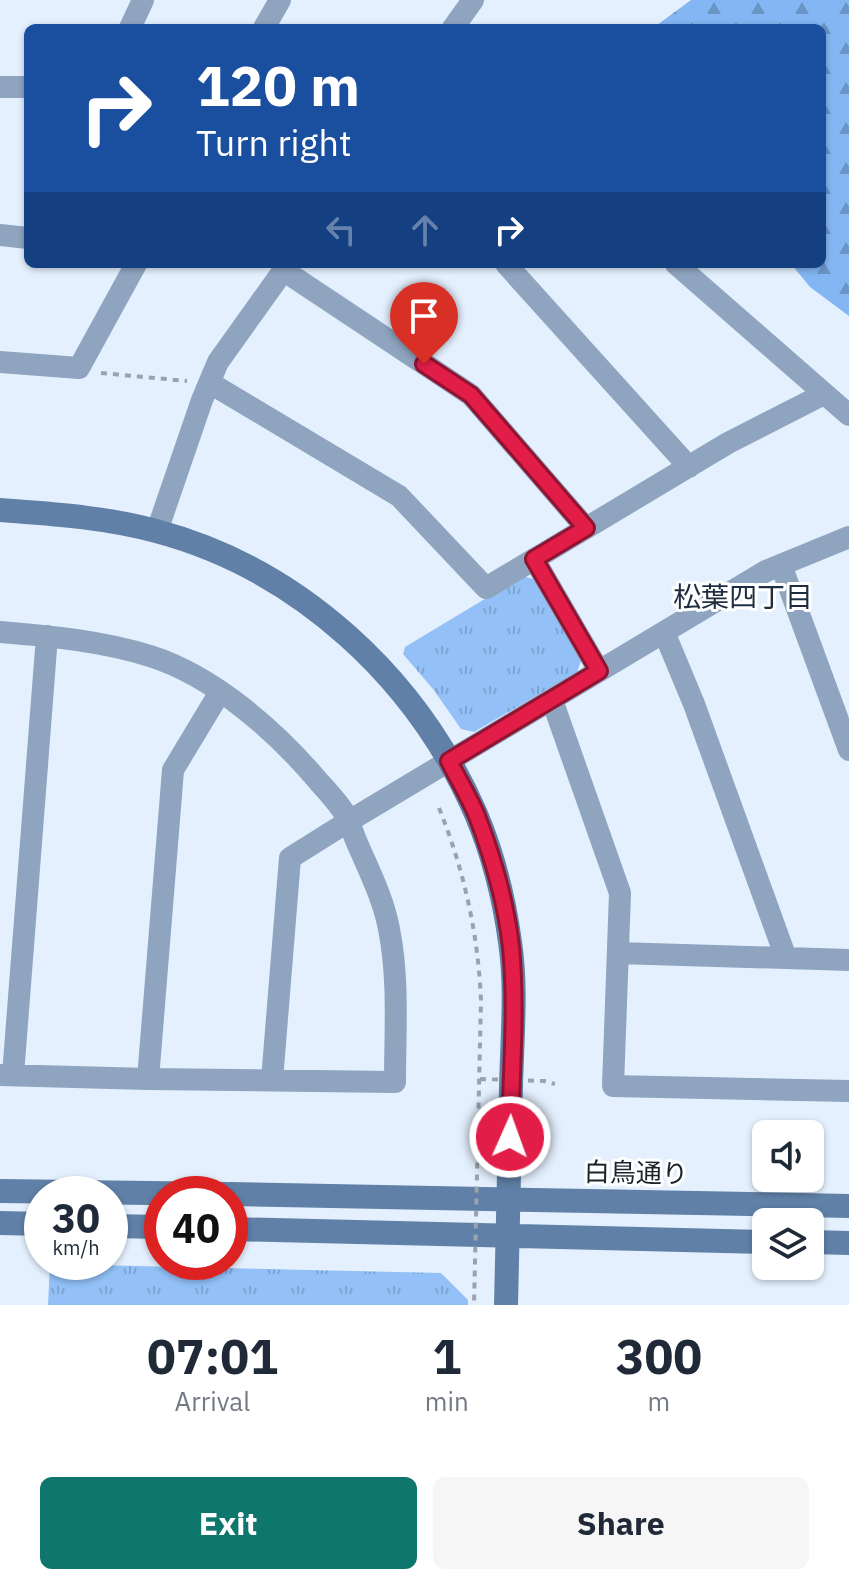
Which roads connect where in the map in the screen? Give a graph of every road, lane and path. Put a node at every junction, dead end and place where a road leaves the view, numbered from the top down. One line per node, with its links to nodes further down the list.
1 (143, 0): 4 (street)
2 (280, 0): 5 (street)
3 (473, 0): 6 (street)
4 (132, 24)
5 (266, 24)
6 (456, 24)
7 (0, 87): 8 (street)
8 (24, 87)
9 (0, 235): 10 (street)
10 (24, 238)
11 (134, 268): 17 (street)
12 (285, 268): 18 (street)
13 (287, 268): 23 (street)
14 (510, 268): 21 (street)
15 (681, 268): 19 (street)
16 (0, 362): 17 (street)
17 (79, 368): 18 (path)
18 (210, 383): 24 (street); 26 (street)
19 (824, 394): 20 (street); 21 (street)
20 (849, 415)
21 (689, 467): 23 (street)
22 (0, 510): 24 (main road)
23 (586, 528): 26 (street)
24 (157, 531): 35 (main road)
25 (849, 537): 27 (street)
26 (534, 559): 31 (street)
27 (781, 565): 29 (street); 34 (street)
28 (0, 632): 30 (street)
29 (664, 632): 31 (street); 39 (street)
30 (47, 636): 32 (street); 41 (street)
31 (599, 671): 33 (street)
32 (220, 692): 37 (street); 42 (street)
33 (552, 700): 35 (street); 38 (street)
34 (849, 750)
35 (449, 761): 37 (street); 50 (main road)
36 (439, 808): 43 (path, bridge)
37 (349, 821): 44 (street); 44 (street)
38 (618, 953): 39 (street); 46 (street)
39 (786, 958): 40 (street)
40 (849, 960)
41 (6, 1075): 42 (street)
42 (148, 1079): 44 (street)
43 (480, 1079): 45 (path, bridge); 59 (path, bridge)
44 (272, 1080)
45 (555, 1084)
46 (849, 1091)
47 (0, 1191): 48 (main road, 白鳥通り)
48 (144, 1193)
49 (248, 1194): 50 (main road, 白鳥通り)
50 (508, 1199): 51 (main road, 白鳥通り); 55 (main road)
51 (849, 1206)
52 (0, 1223): 53 (main road)
53 (24, 1224)
54 (248, 1229): 55 (main road)
55 (508, 1236): 56 (main road); 60 (main road)
56 (752, 1242)
57 (824, 1242): 58 (main road)
58 (849, 1243)
59 (474, 1305)
60 (506, 1305)

